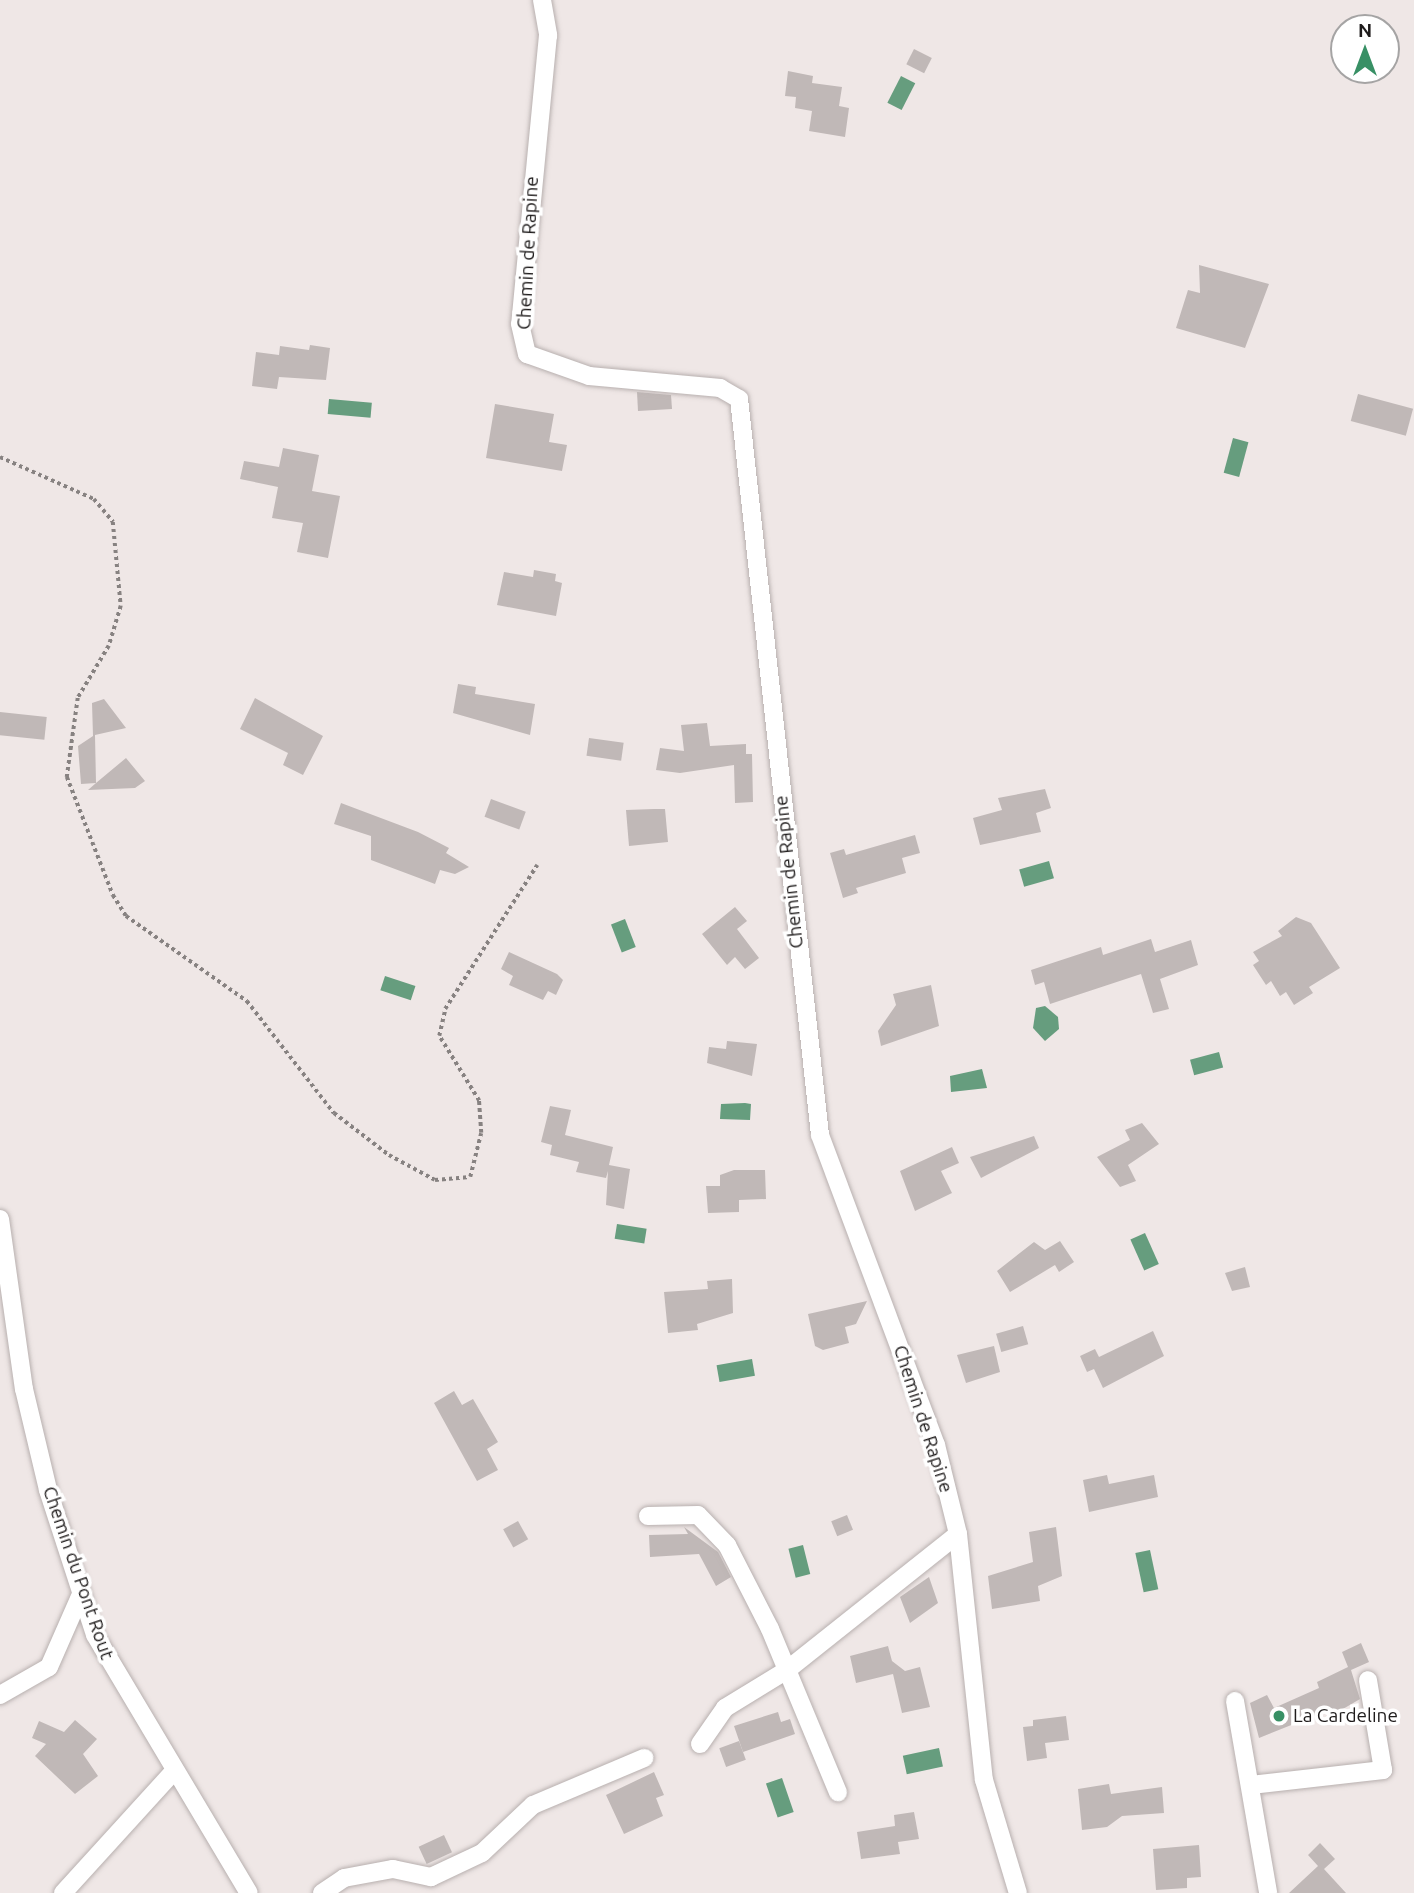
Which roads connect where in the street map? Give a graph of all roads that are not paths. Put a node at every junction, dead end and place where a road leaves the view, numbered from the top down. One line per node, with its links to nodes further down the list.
1 (542, 0): 4 (street, Chemin de Rapine)
2 (0, 1219): 5 (street, Chemin du Pont Rout)
3 (648, 1516): 6 (street)
4 (958, 1534): 6 (street); 18 (street, Chemin de Rapine)
5 (81, 1594): 8 (street); 12 (street, Chemin du Pont Rout)
6 (787, 1671): 10 (street); 14 (street)
7 (1368, 1680): 13 (street)
8 (0, 1695)
9 (1235, 1702): 13 (street)
10 (700, 1744)
11 (644, 1758): 17 (street)
12 (174, 1771): 15 (street); 16 (street, Chemin du Pont Rout)
13 (1251, 1785): 19 (street)
14 (838, 1792)
15 (63, 1893)
16 (249, 1893)
17 (321, 1893)
18 (1018, 1893)
19 (1268, 1893)

